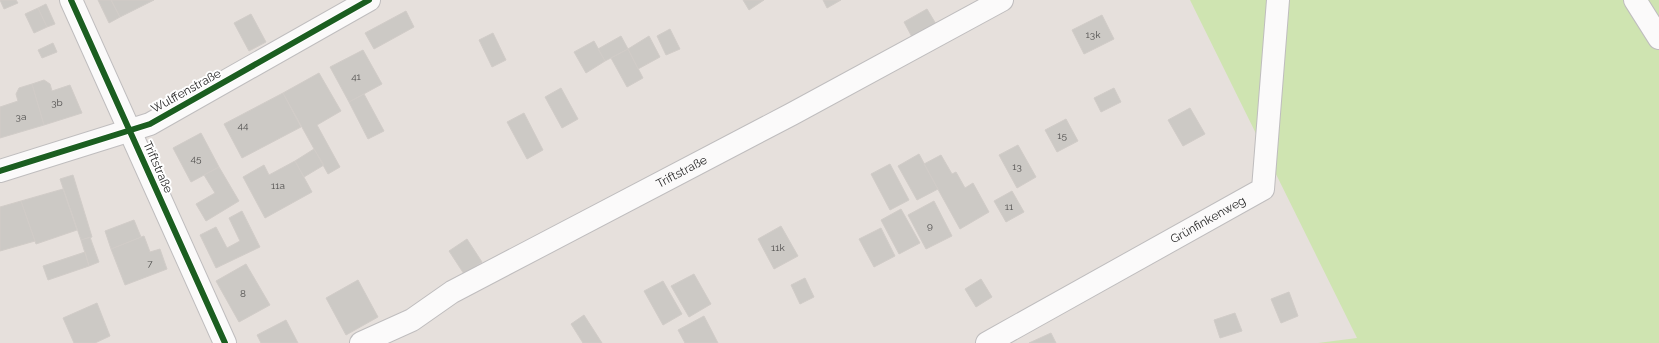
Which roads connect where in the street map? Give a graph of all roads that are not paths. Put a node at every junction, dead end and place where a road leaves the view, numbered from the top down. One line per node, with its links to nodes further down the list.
1 (71, 0): 7 (street, Triftstraße)
2 (369, 0): 7 (street, Wulffenstraße)
3 (1002, 0): 10 (street, Triftstraße)
4 (1278, 0): 11 (street, Grünfinkenweg)
5 (1635, 0): 6 (street)
6 (1659, 38)
7 (130, 131): 8 (street, Wulffenstraße); 9 (street, Triftstraße)
8 (0, 171)
9 (225, 343)
10 (361, 343)
11 (987, 343)

